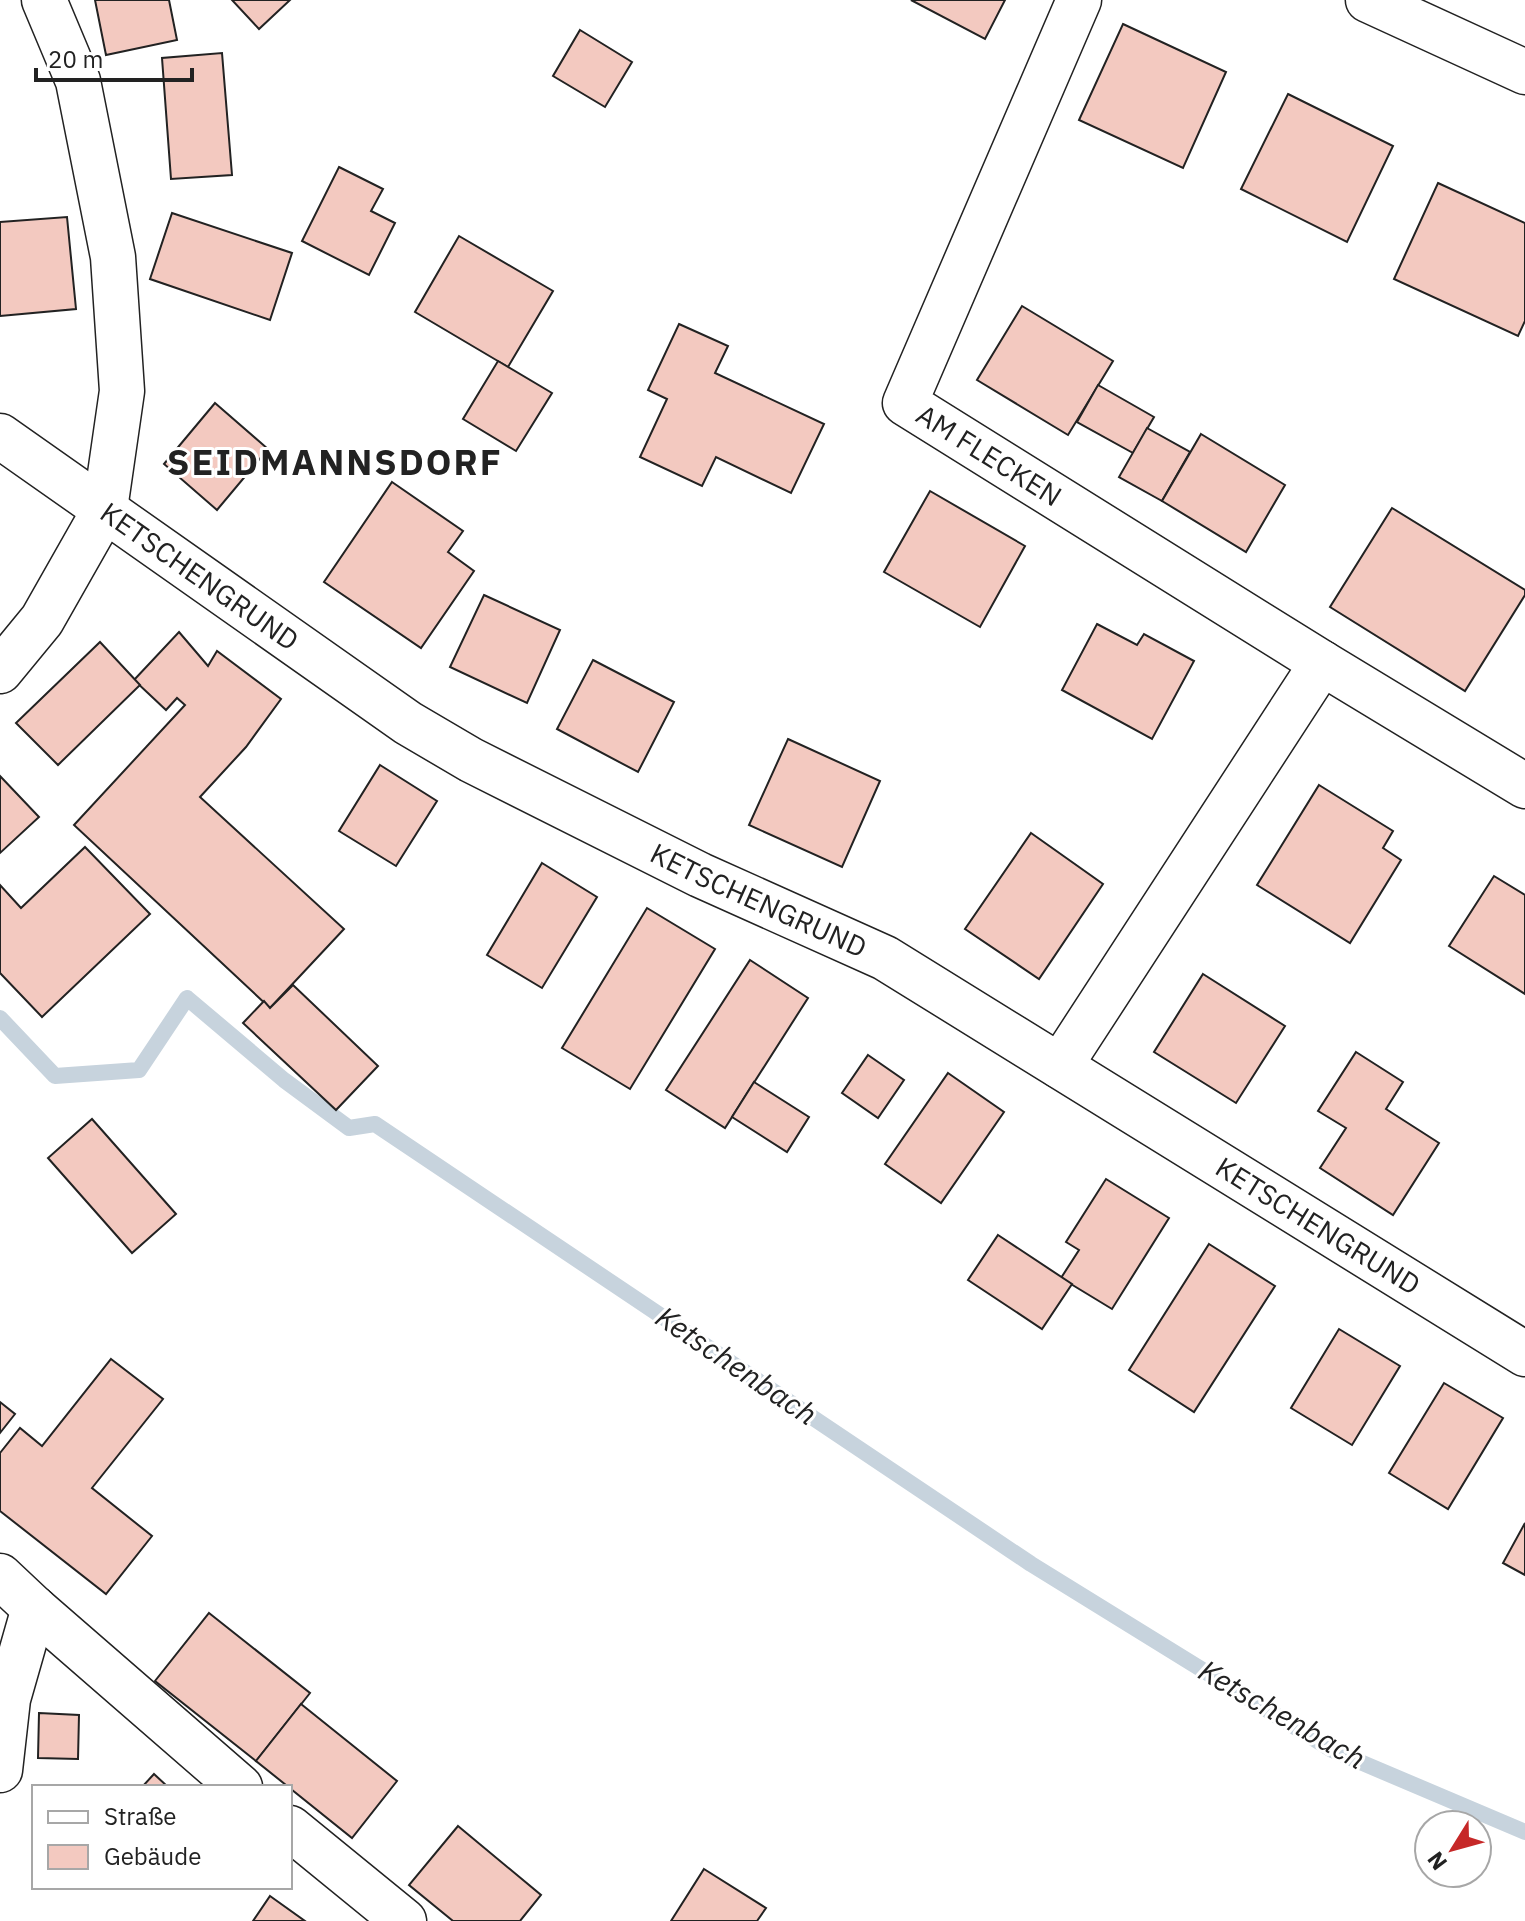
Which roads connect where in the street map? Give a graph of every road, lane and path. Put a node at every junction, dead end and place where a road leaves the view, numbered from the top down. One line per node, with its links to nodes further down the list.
1 (44, 0): 6 (street)
2 (1079, 0): 7 (street, AM FLECKEN)
3 (1368, 0): 4 (street)
4 (1525, 72)
5 (0, 436): 6 (street, KETSCHENGRUND)
6 (105, 509): 8 (street); 10 (street, KETSCHENGRUND)
7 (1322, 663): 9 (street, AM FLECKEN); 10 (street)
8 (0, 671)
9 (1525, 786)
10 (1060, 1066): 11 (street, KETSCHENGRUND)
11 (1525, 1354)
12 (0, 1576): 13 (street)
13 (34, 1608): 14 (street); 15 (street)
14 (0, 1770)
15 (238, 1785)
16 (292, 1830): 17 (street)
17 (404, 1921)

